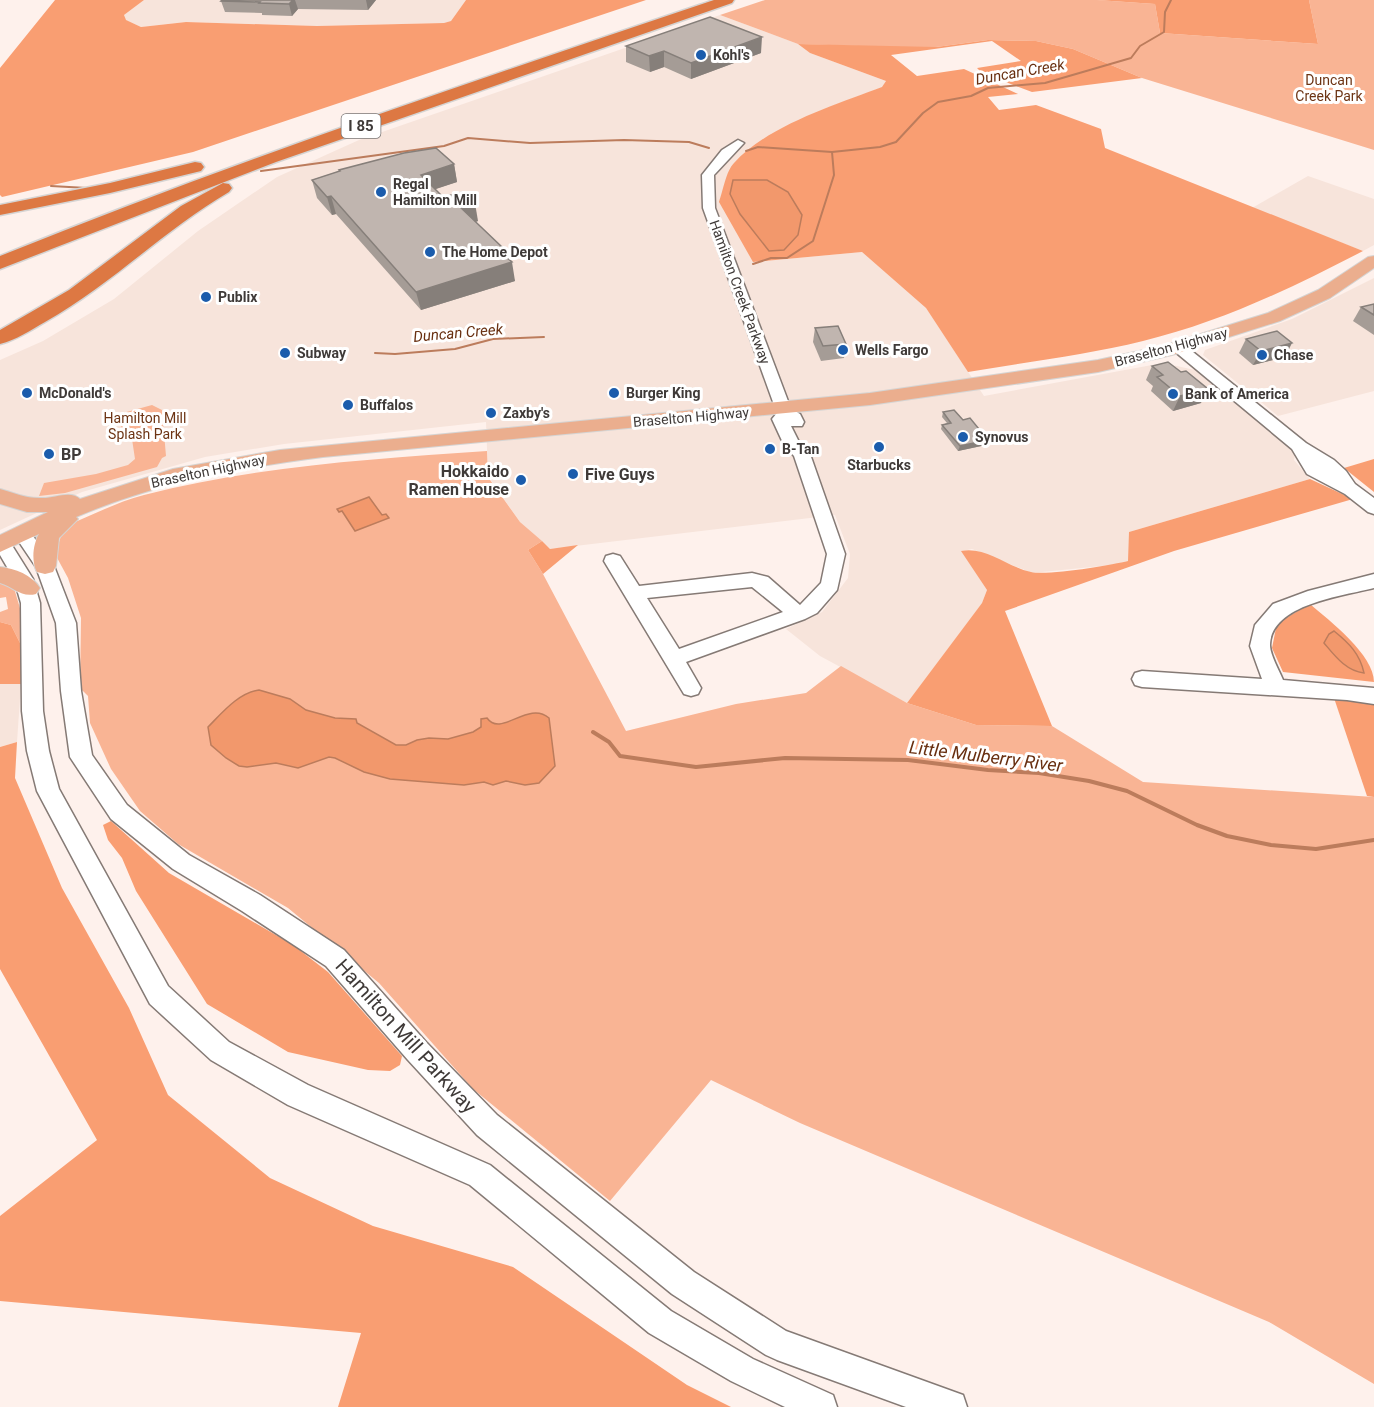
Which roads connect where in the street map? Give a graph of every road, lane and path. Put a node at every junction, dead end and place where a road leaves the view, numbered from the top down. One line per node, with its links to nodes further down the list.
1 (692, 0): 5 (highway, I 85)
2 (727, 0): 3 (highway, I 85)
3 (439, 99): 9 (highway, I 85); 10 (highway)
4 (738, 143): 12 (street, Hamilton Creek Parkway)
5 (212, 162): 6 (highway); 7 (highway, I 85)
6 (0, 210)
7 (0, 244)
8 (1374, 261): 11 (main road, Braselton Highway)
9 (0, 263)
10 (0, 338)
11 (1178, 347): 12 (main road, Braselton Highway); 17 (street)
12 (784, 411): 13 (main road, Braselton Highway); 25 (street, Hamilton Creek Parkway)
13 (153, 481): 14 (main road); 16 (main road, Braselton Highway)
14 (0, 496)
15 (0, 502): 18 (main road)
16 (91, 503): 18 (main road, Braselton Highway); 20 (main road)
17 (1374, 508)
18 (6, 540): 20 (street, Hamilton Mill Parkway); 23 (street)
19 (613, 561): 24 (street)
20 (45, 566): 32 (street, Hamilton Mill Parkway)
21 (0, 575): 23 (main road)
22 (1374, 581): 29 (street)
23 (27, 588): 31 (street)
24 (634, 593): 25 (street); 26 (street)
25 (798, 614): 26 (street, Hamilton Creek Parkway)
26 (674, 659): 28 (street)
27 (1142, 679): 29 (street)
28 (691, 688)
29 (1276, 688): 30 (street)
30 (1374, 696)
31 (821, 1407)
32 (951, 1407)

